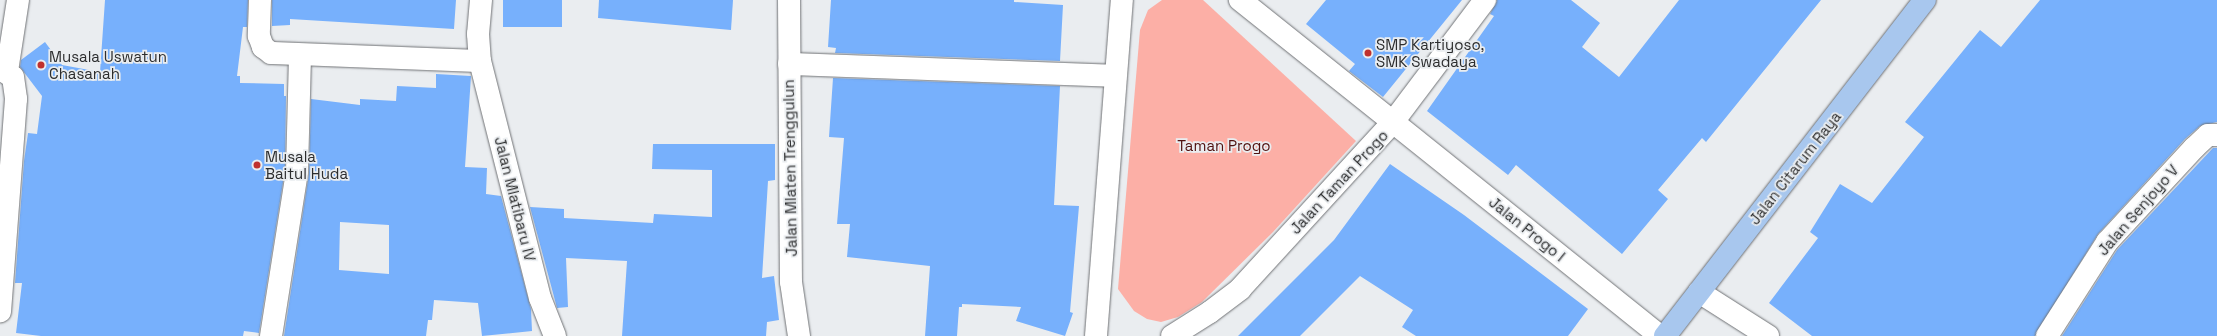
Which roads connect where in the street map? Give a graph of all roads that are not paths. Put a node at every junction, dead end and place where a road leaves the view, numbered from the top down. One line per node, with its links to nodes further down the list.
1 (18, 0): 12 (street)
2 (260, 0): 9 (street)
3 (481, 0): 10 (street, Jalan Mlatibaru IV)
4 (788, 0): 11 (street, Jalan Mlaten Trenggulun)
5 (1240, 0): 14 (street, Jalan Taman Progo)
6 (1485, 0): 14 (street)
7 (1925, 0): 16 (main road, Jalan Citarum Raya)
8 (1125, 2): 13 (street)
9 (300, 55): 10 (street); 18 (street)
10 (480, 61): 19 (street, Jalan Mlatibaru IV)
11 (789, 64): 13 (street); 20 (street, Jalan Mlaten Trenggulun)
12 (3, 70): 17 (street)
13 (1116, 76): 21 (street)
14 (1393, 122): 22 (street, Jalan Taman Progo); 23 (street, Jalan Progo I)
15 (2217, 135): 26 (street, Jalan Senjoyo V)
16 (1699, 292): 24 (main road, Jalan Citarum Raya); 25 (street)
17 (0, 311)
18 (271, 336)
19 (555, 336)
20 (799, 336)
21 (1096, 336)
22 (1172, 336)
23 (1660, 336)
24 (1665, 336)
25 (1768, 336)
26 (2047, 336)

